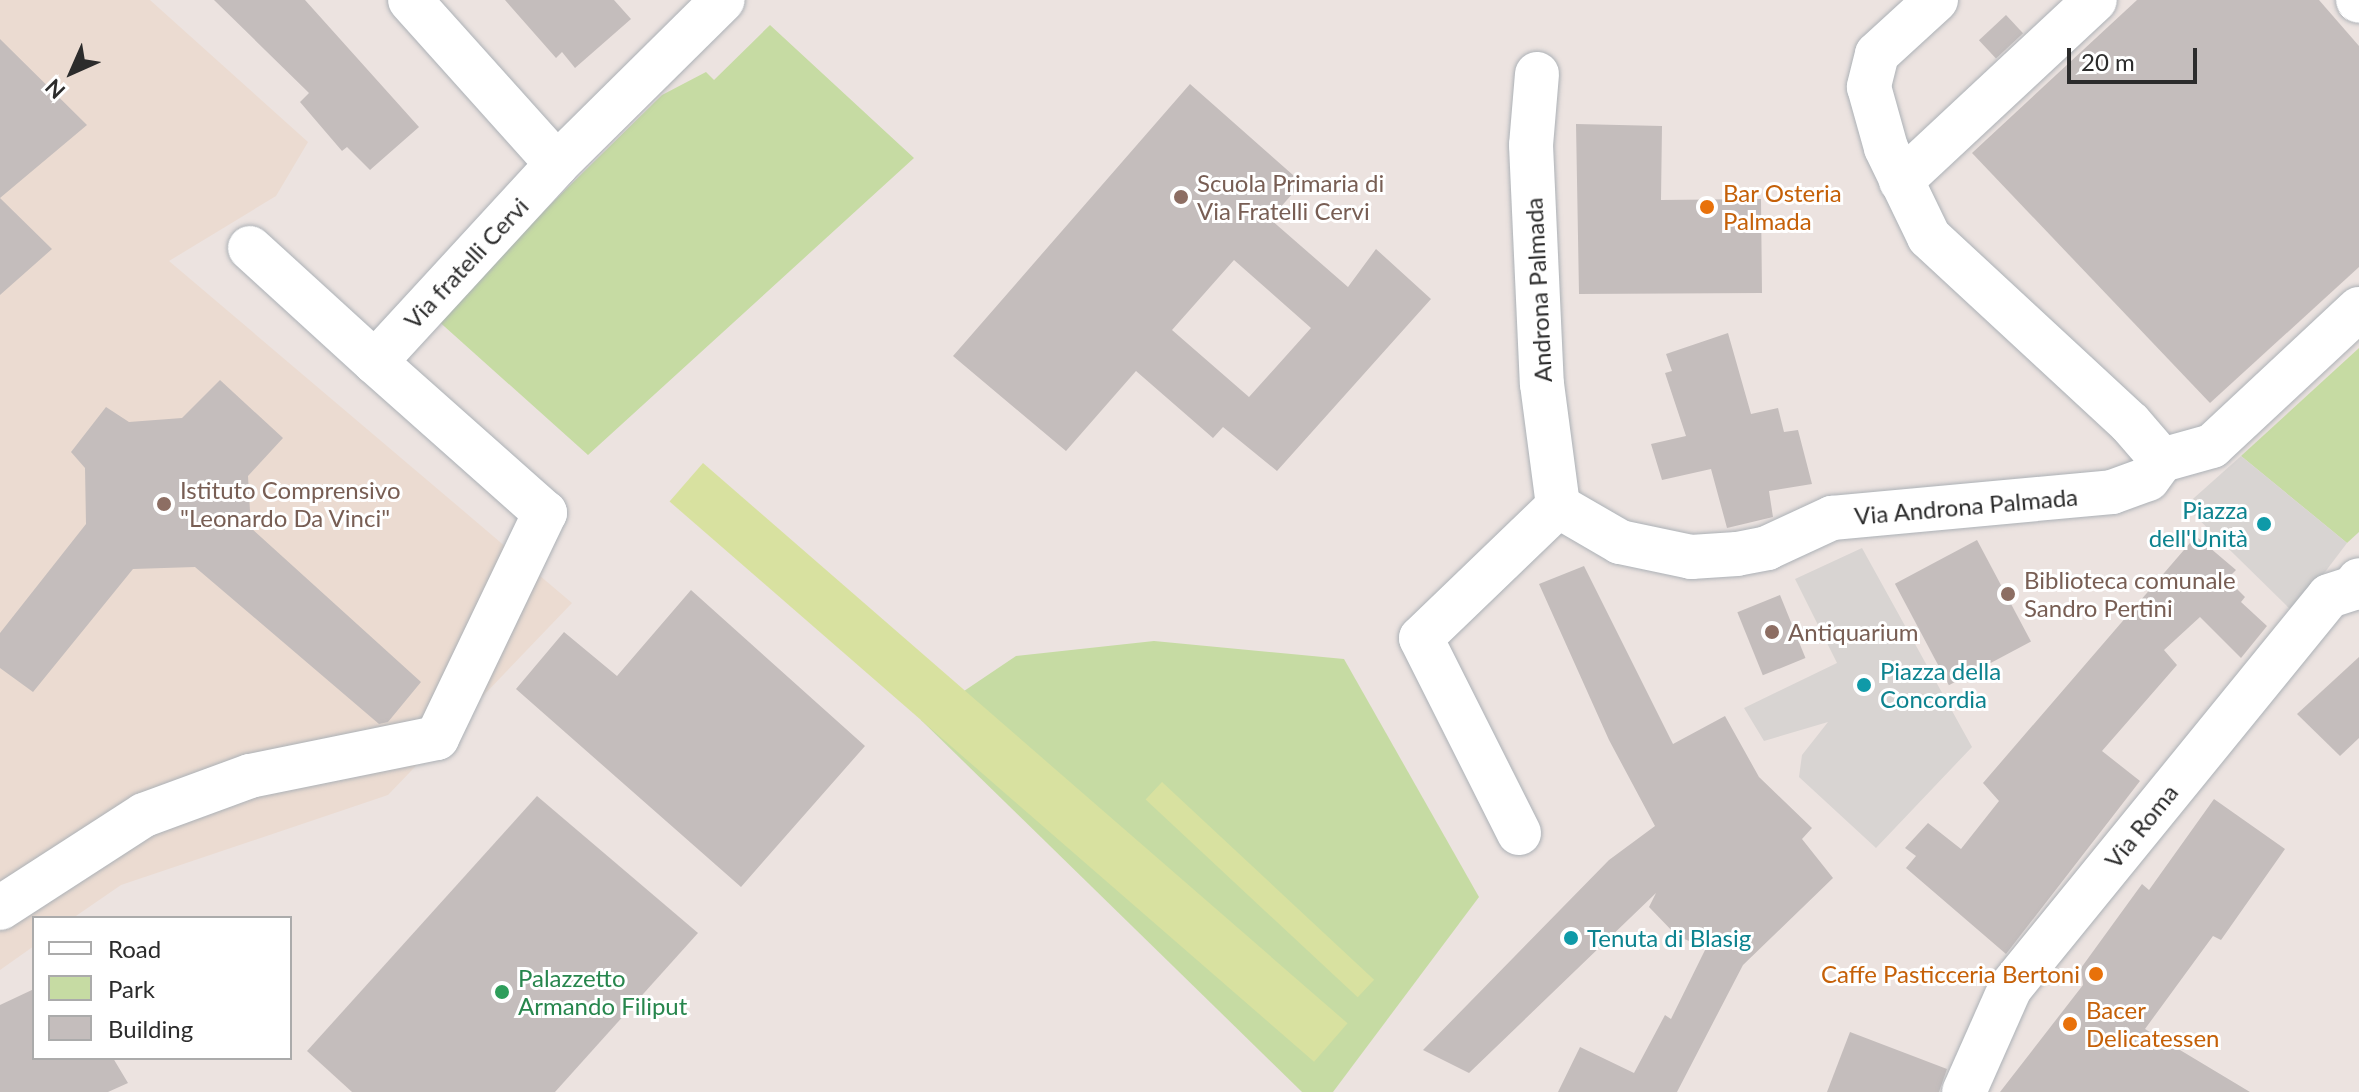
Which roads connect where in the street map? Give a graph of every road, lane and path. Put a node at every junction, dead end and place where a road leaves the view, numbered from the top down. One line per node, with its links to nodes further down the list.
1 (410, 0): 6 (street)
2 (723, 0): 6 (street, Via fratelli Cervi)
3 (1936, 0): 7 (street)
4 (2095, 0): 7 (street)
5 (1537, 74): 12 (street, Androna Palmada)
6 (557, 164): 10 (street, Via fratelli Cervi)
7 (1901, 181): 11 (street)
8 (250, 248): 10 (street)
9 (2359, 309): 11 (street)
10 (375, 362): 15 (street)
11 (2162, 460): 12 (street, Via Androna Palmada)
12 (1558, 506): 14 (street)
13 (2357, 590): 16 (street, Via Roma)
14 (1519, 833)
15 (0, 908)
16 (1964, 1092)

